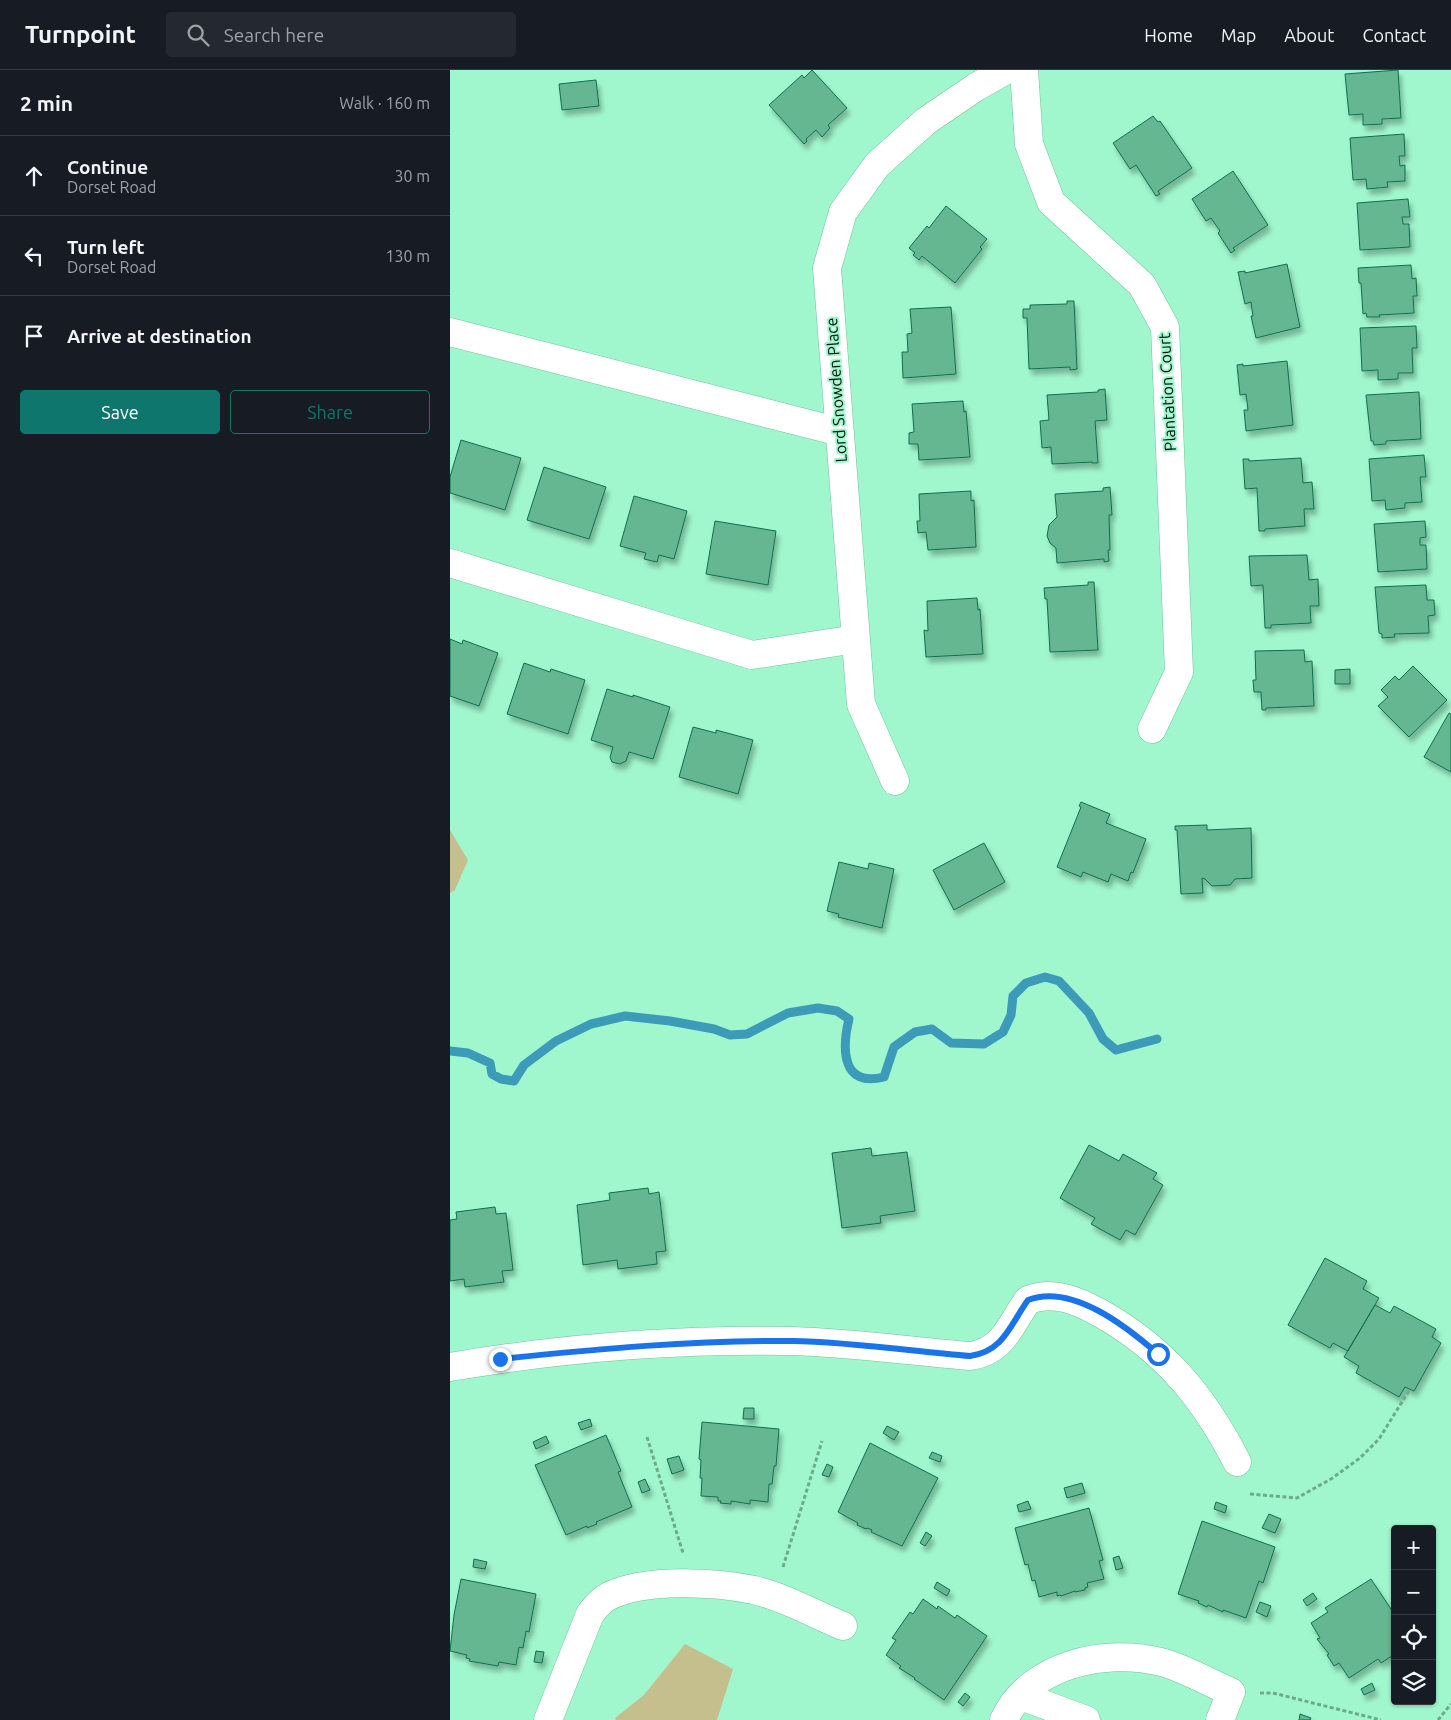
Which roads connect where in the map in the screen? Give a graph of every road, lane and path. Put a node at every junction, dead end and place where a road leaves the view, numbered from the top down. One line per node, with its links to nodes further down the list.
1 (1006, 70): 4 (street, Lord Snowden Place)
2 (1024, 70): 7 (street, Plantation Court)
3 (450, 332): 4 (street)
4 (840, 432): 6 (street, Lord Snowden Place)
5 (450, 563): 6 (street)
6 (856, 639): 8 (street, Lord Snowden Place)
7 (1152, 729)
8 (895, 781)
9 (450, 1368): 13 (street)
10 (1410, 1389): 14 (path)
11 (647, 1437): 15 (path)
12 (822, 1441): 16 (path)
13 (1237, 1462)
14 (1250, 1494)
15 (692, 1583): 16 (street); 21 (street)
16 (774, 1597): 17 (street)
17 (843, 1626)
18 (1231, 1692): 19 (street); 24 (street); 25 (path)
19 (1021, 1696): 22 (street); 23 (street)
20 (1451, 1704): 26 (path)
21 (548, 1720)
22 (1004, 1720)
23 (1086, 1720)
24 (1220, 1720)
25 (1381, 1720)
26 (1438, 1720)

